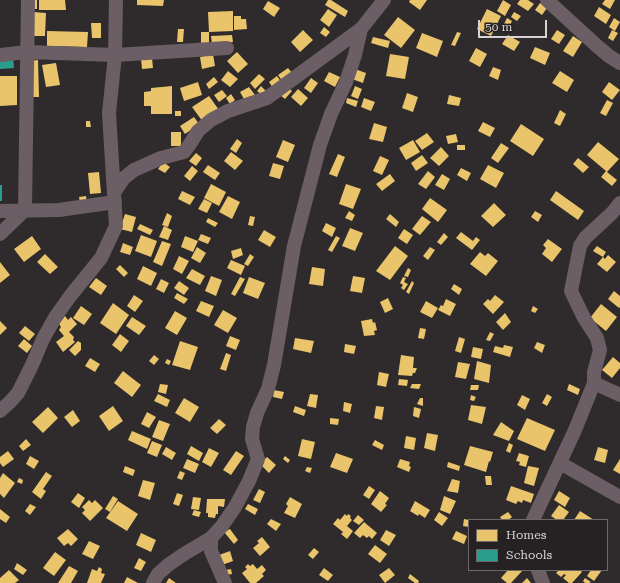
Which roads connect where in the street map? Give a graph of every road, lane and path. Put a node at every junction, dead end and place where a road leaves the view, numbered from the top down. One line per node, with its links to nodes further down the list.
1 (28, 0): 7 (street)
2 (116, 0): 9 (street)
3 (384, 0): 5 (street)
4 (547, 0): 10 (street)
5 (361, 29): 11 (street); 22 (street)
6 (227, 48): 9 (street)
7 (27, 52): 8 (street); 9 (street); 13 (street)
8 (0, 55)
9 (115, 55): 11 (street)
10 (620, 63)
11 (115, 197): 13 (street); 18 (street)
12 (620, 203): 16 (street)
13 (25, 210): 14 (street); 15 (street)
14 (0, 211)
15 (0, 234)
16 (594, 383): 17 (street); 19 (street)
17 (620, 395)
18 (0, 411)
19 (560, 463): 20 (street); 21 (street)
20 (620, 497)
21 (532, 519)
22 (210, 538): 24 (street); 25 (street)
23 (538, 571): 26 (street)
24 (153, 583)
25 (226, 583)
26 (543, 583)

